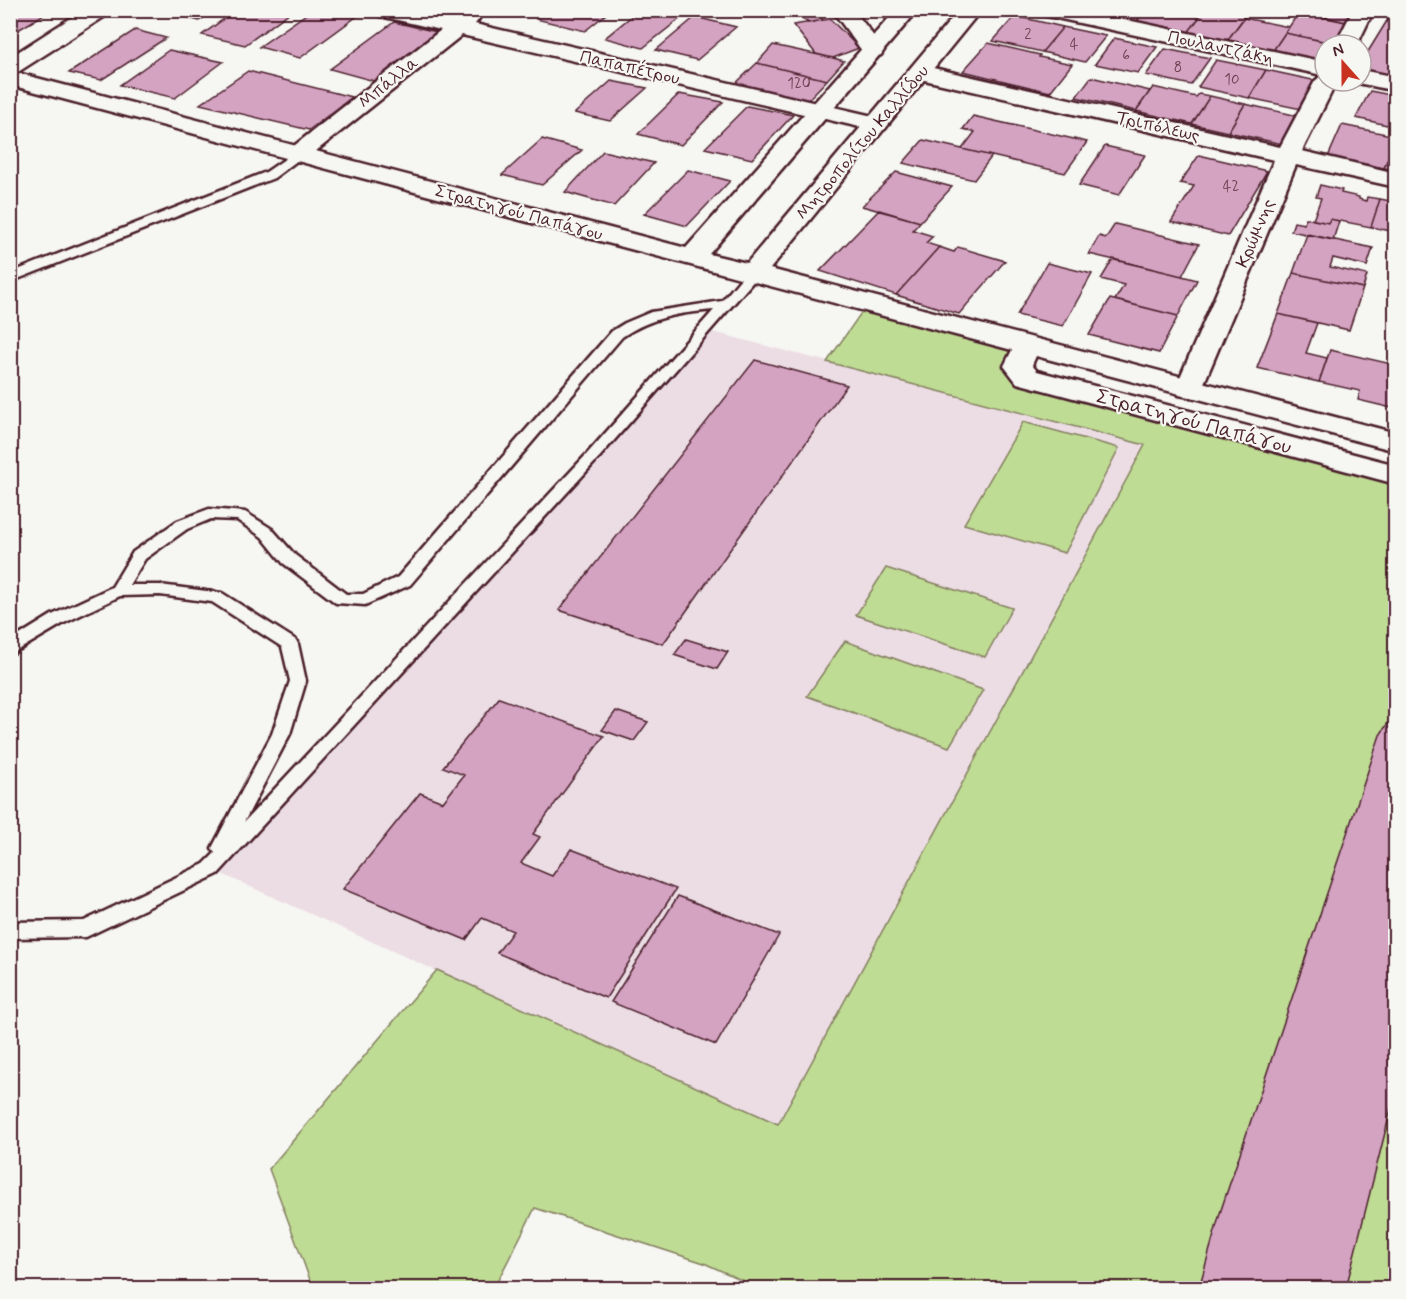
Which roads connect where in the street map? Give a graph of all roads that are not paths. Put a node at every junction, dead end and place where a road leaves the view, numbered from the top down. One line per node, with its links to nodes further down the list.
1 (60, 10): 10 (street)
2 (99, 10): 15 (street)
3 (384, 10): 11 (street, Παπαπέτρου)
4 (478, 10): 11 (street, Μπάλλα)
5 (842, 10): 13 (street)
6 (908, 10): 13 (street)
7 (971, 10): 16 (street, Μητροπολίτου Καλλίδου)
8 (1047, 10): 14 (street, Πουλαντζάκη)
9 (1364, 10): 12 (street)
10 (40, 23)
11 (457, 27): 21 (street, Παπαπέτρου); 23 (street, Μπάλλα)
12 (1352, 33)
13 (873, 50): 21 (street)
14 (1313, 66)
15 (10, 67)
16 (920, 72): 22 (street, Μητροπολίτου Καλλίδου); 24 (street, Τριπόλεως)
17 (10, 78): 23 (street, Στρατηγού Παπάγου)
18 (1373, 79): 19 (street)
19 (1395, 84)
20 (1320, 93): 24 (street, Κρώμνης)
21 (820, 111): 22 (street, Παπαπέτρου); 26 (street)
22 (877, 123): 27 (street, Μητροπολίτου Καλλίδου)
23 (298, 154): 26 (street, Στρατηγού Παπάγου); 28 (lane)
24 (1288, 155): 25 (street, Τριπόλεως); 31 (street, Κρώμνης)
25 (1395, 180)
26 (691, 258): 27 (street, Στρατηγού Παπάγου)
27 (752, 274): 29 (lane); 30 (street, Στρατηγού Παπάγου)
28 (10, 278)
29 (727, 304): 34 (lane); 36 (lane)
30 (1027, 346): 31 (street, Στρατηγού Παπάγου); 33 (street, Στρατηγού Παπάγου)
31 (1189, 388): 32 (street, Στρατηγού Παπάγου)
32 (1395, 442)
33 (1395, 475)
34 (118, 591): 35 (lane); 36 (lane)
35 (10, 649)
36 (211, 869): 37 (lane)
37 (10, 930)

